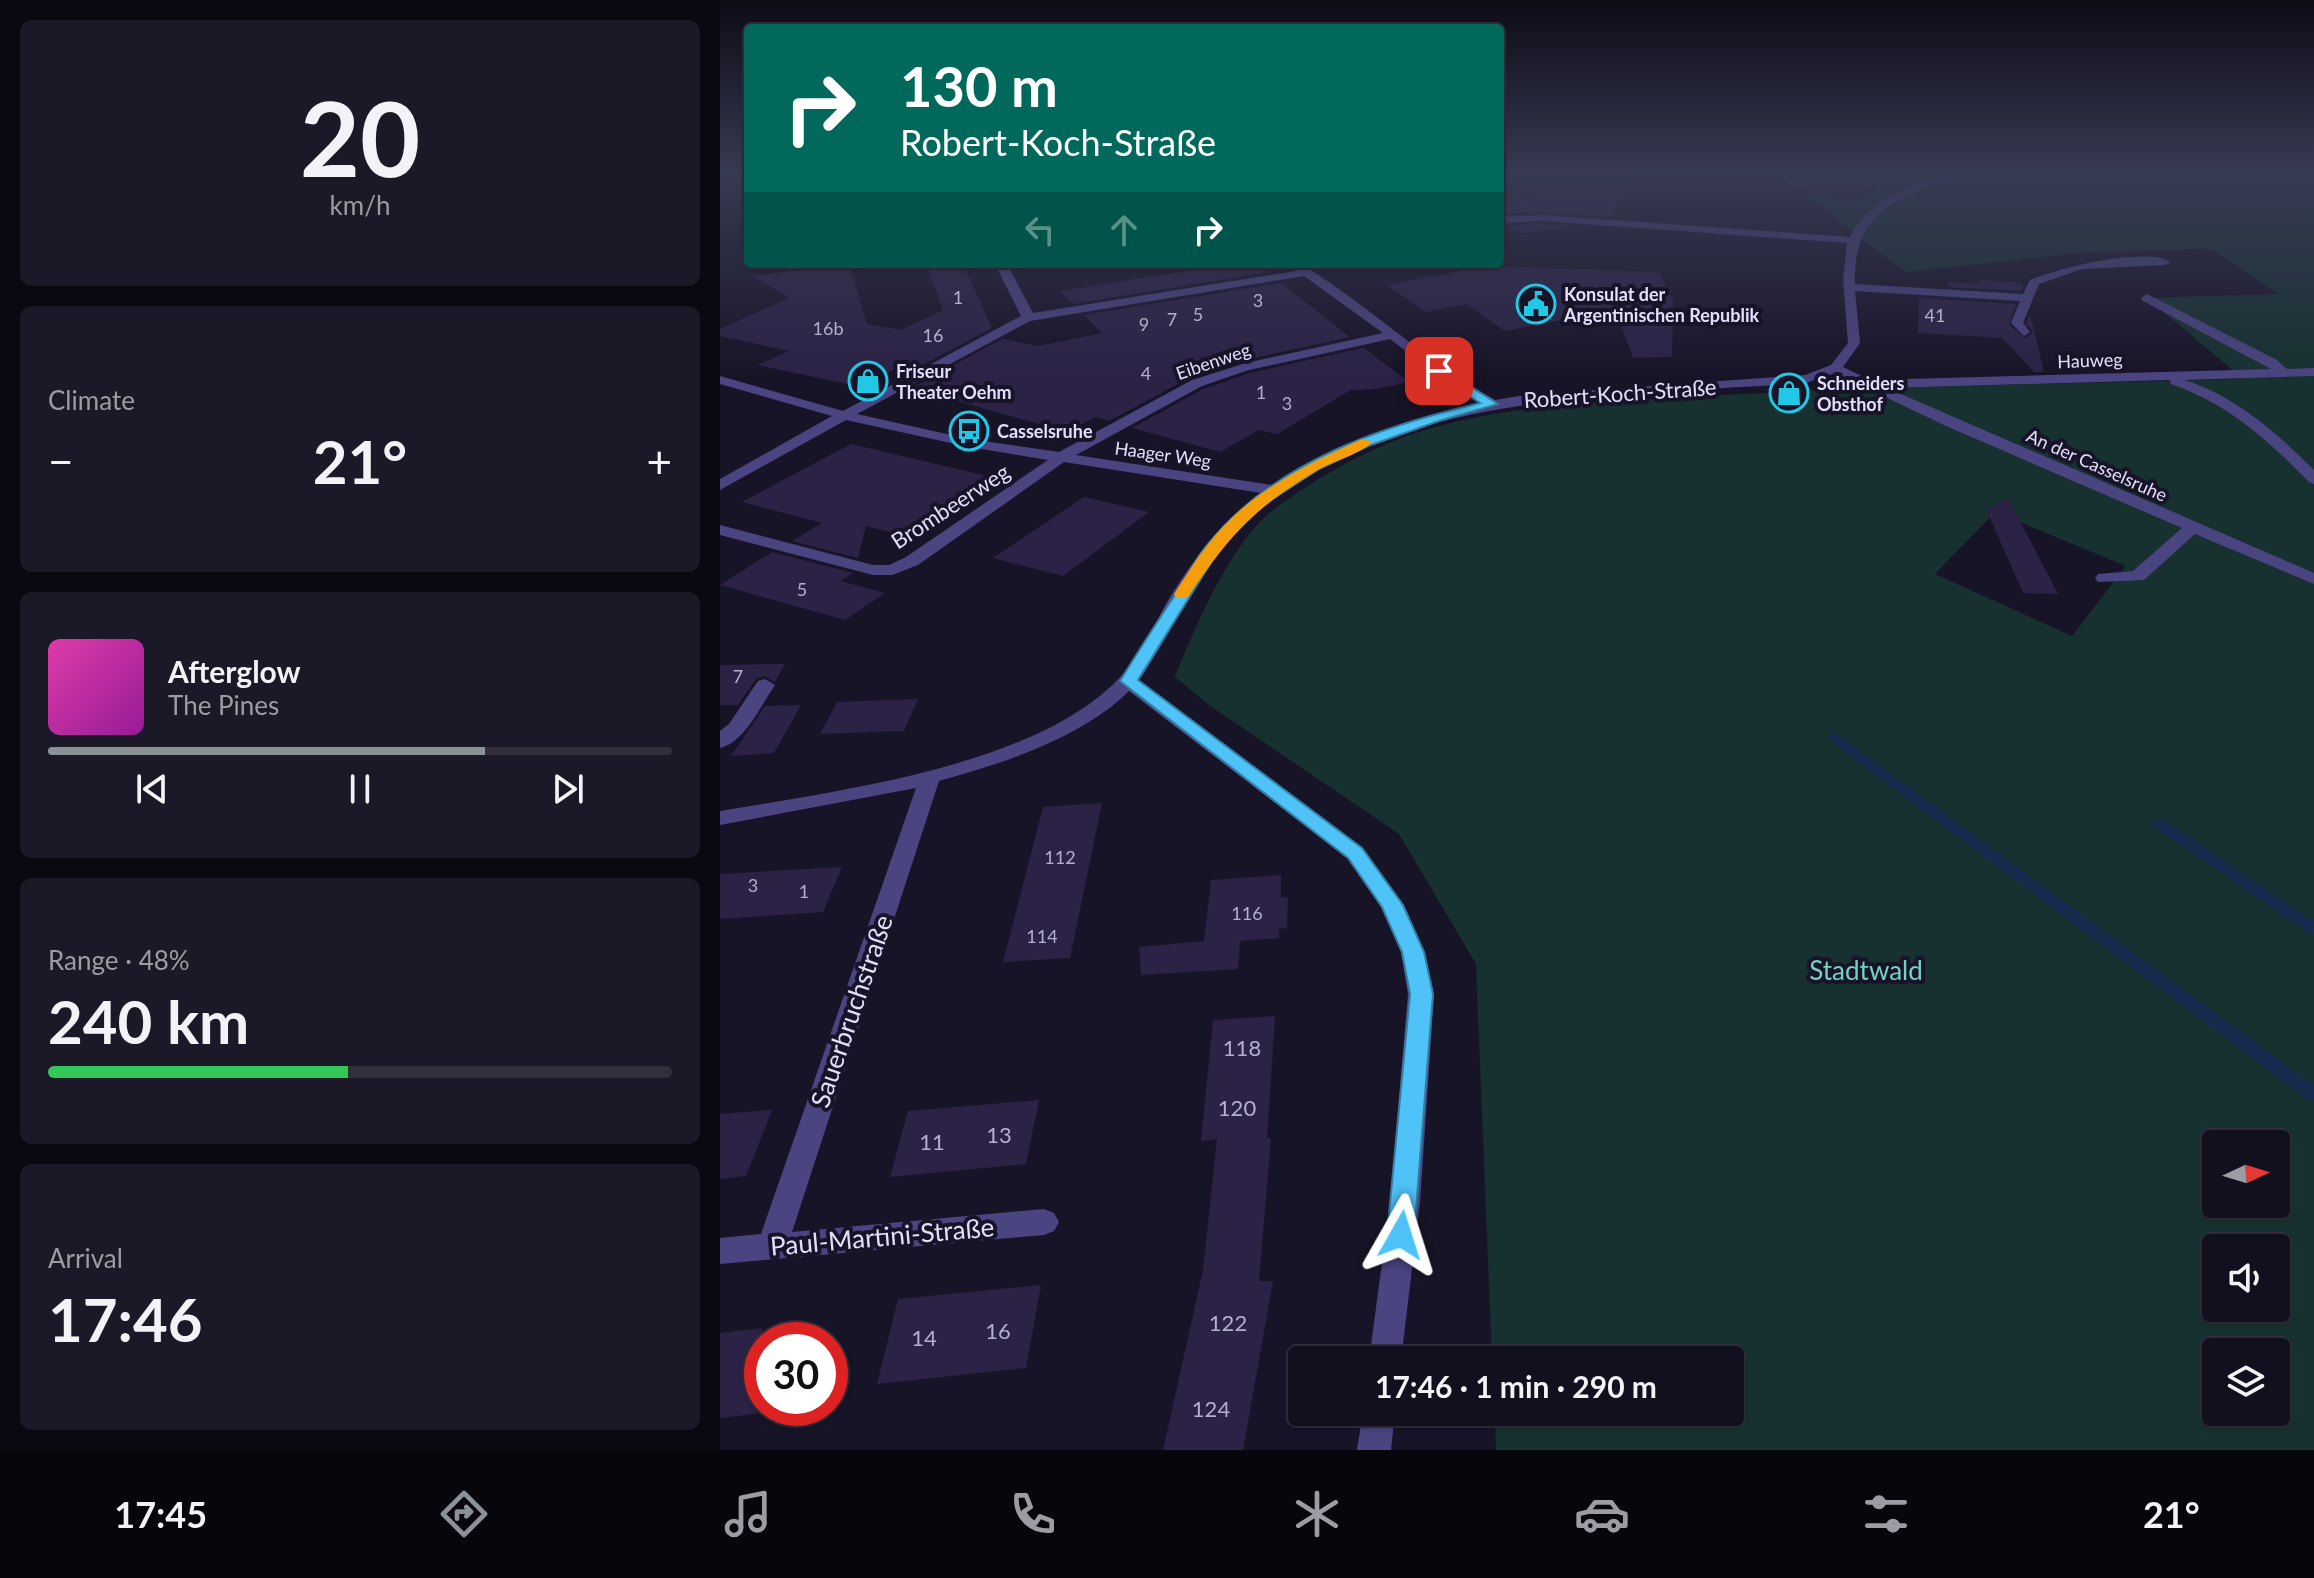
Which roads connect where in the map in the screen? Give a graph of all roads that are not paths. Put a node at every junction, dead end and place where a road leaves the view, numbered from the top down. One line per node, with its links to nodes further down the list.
1 (1853, 240): 6 (street)
2 (2165, 262): 7 (street)
3 (1003, 268): 9 (street)
4 (1300, 268): 5 (street)
5 (1308, 272): 9 (street); 11 (street)
6 (1851, 287): 7 (street); 12 (street)
7 (2029, 298): 10 (street)
8 (2147, 298): 14 (street)
9 (1027, 318): 19 (street)
10 (2024, 332)
11 (1392, 335): 18 (street); 20 (street, Eibenweg)
12 (1836, 369): 17 (street); 18 (street, Robert-Koch-Straße)
13 (2314, 372): 14 (street, Hauweg)
14 (2284, 373): 15 (street, Hauweg)
15 (2160, 376): 17 (street, Hauweg); 21 (street)
16 (720, 380): 19 (street, Haager Weg)
17 (1867, 384): 24 (street, An der Casselsruhe)
18 (1492, 404): 23 (street, Robert-Koch-Straße)
19 (846, 416): 20 (street, Haager Weg); 22 (street)
20 (1059, 459): 23 (street, Haager Weg); 25 (street, Brombeerweg)
21 (2314, 479)
22 (720, 485)
23 (1275, 490): 28 (street, Robert-Koch-Straße)
24 (2192, 528): 26 (street); 27 (street, An der Casselsruhe)
25 (720, 530)
26 (2104, 578)
27 (2314, 579)
28 (1128, 681): 31 (street, Robert-Koch-Straße); 36 (street)
29 (765, 685): 30 (street)
30 (720, 742)
31 (930, 777): 32 (street, Robert-Koch-Straße); 34 (street, Sauerbruchstraße)
32 (720, 818)
33 (1044, 1222): 34 (street, Paul-Martini-Straße)
34 (772, 1246): 35 (street, Paul-Martini-Straße)
35 (720, 1251)
36 (1387, 1346)
37 (1377, 1426): 38 (street)
38 (1374, 1450)

